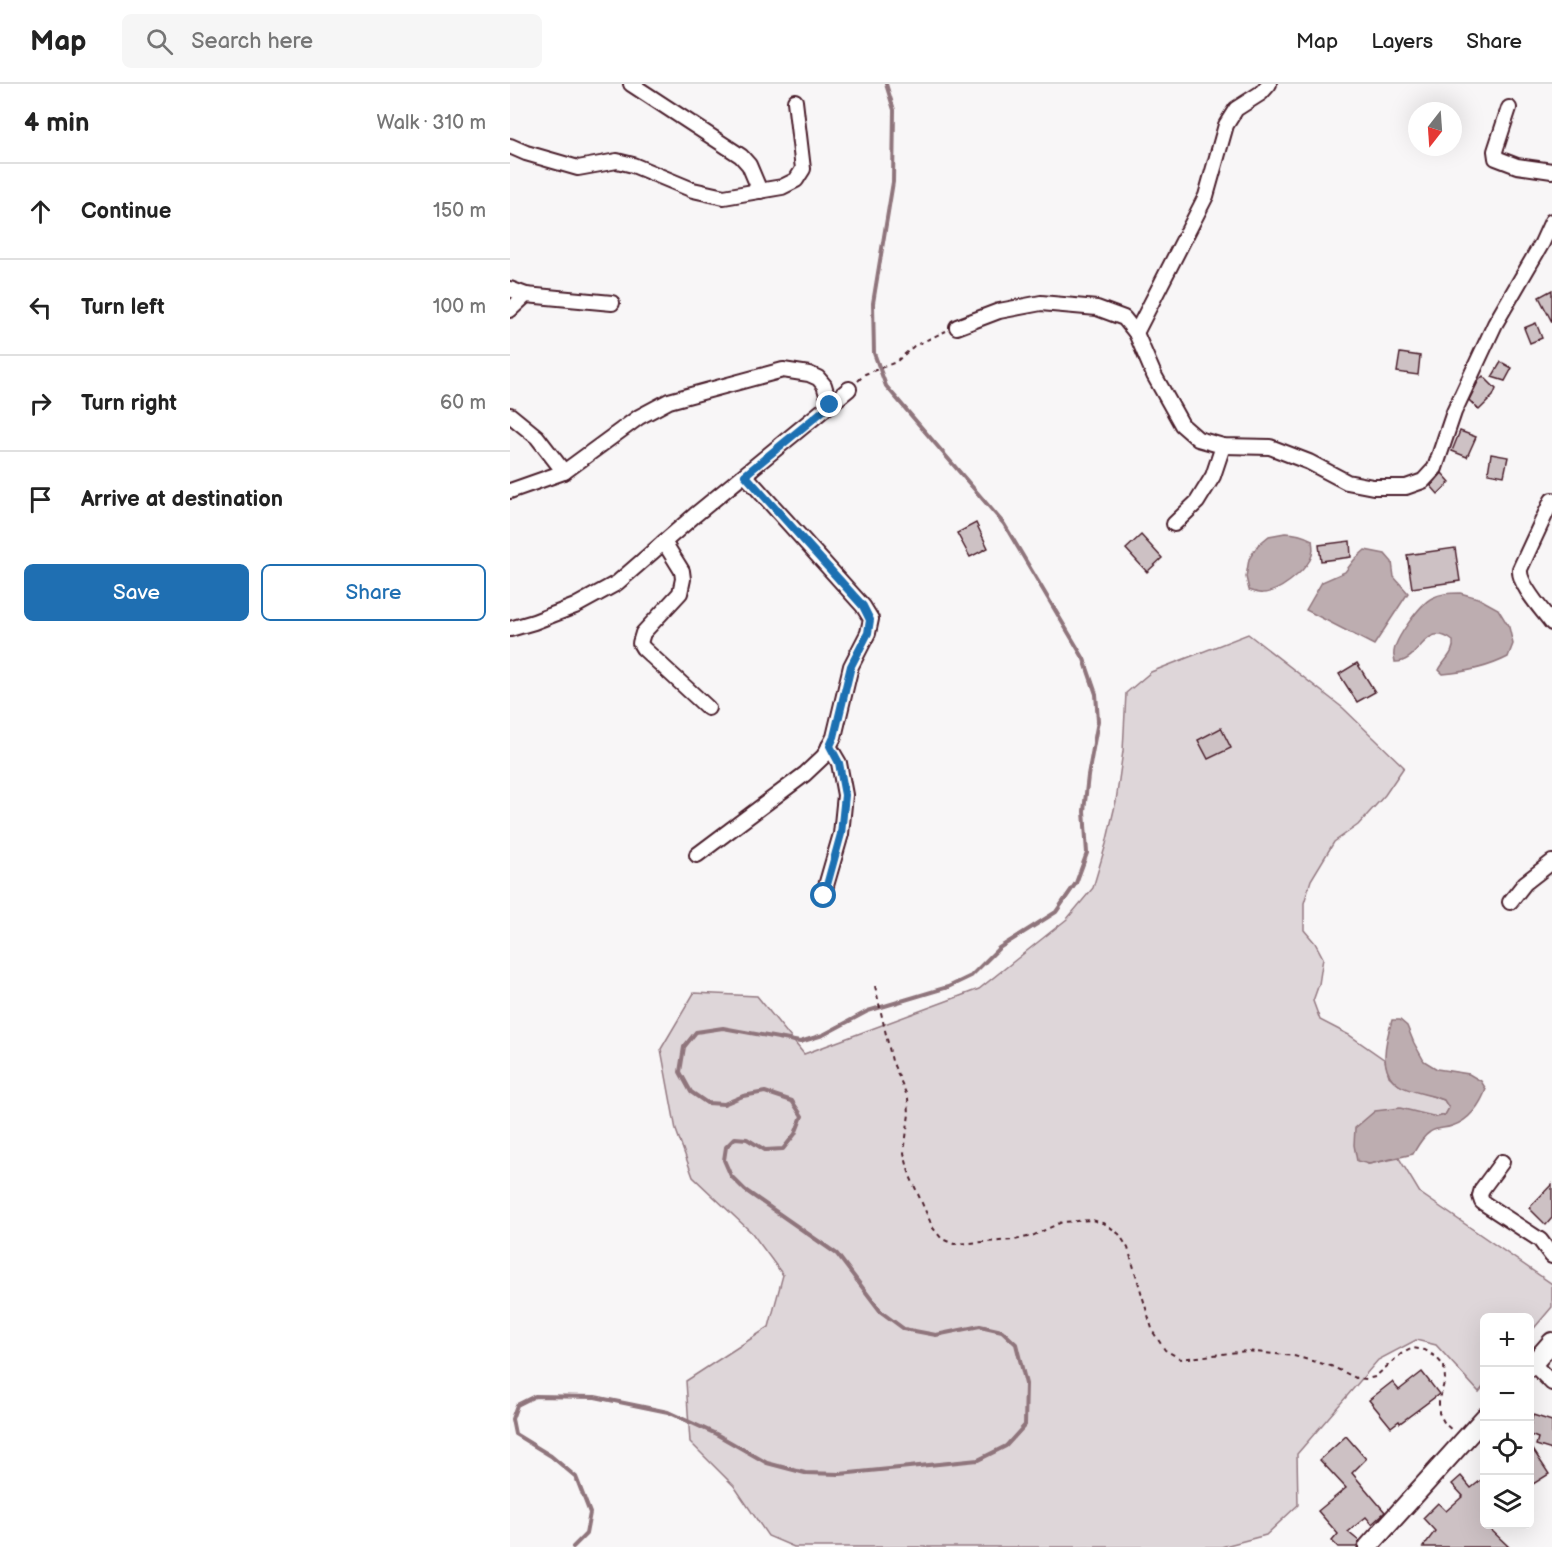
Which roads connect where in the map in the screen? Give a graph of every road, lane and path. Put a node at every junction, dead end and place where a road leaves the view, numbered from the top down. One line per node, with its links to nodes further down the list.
1 (632, 84): 7 (street)
2 (1269, 84): 14 (street)
3 (795, 101): 7 (street)
4 (1509, 108): 6 (street)
5 (510, 146): 7 (street)
6 (1552, 171)
7 (760, 191)
8 (1552, 221): 19 (street)
9 (510, 289): 10 (street)
10 (526, 295): 11 (street); 12 (street)
11 (612, 303)
12 (510, 310)
13 (957, 327): 14 (street); 15 (path)
14 (1136, 333): 19 (street)
15 (865, 374)
16 (849, 389): 17 (street)
17 (830, 405): 20 (street); 21 (street)
18 (510, 415): 20 (street)
19 (1223, 446): 24 (street)
20 (564, 472): 22 (street)
21 (745, 475): 25 (street); 29 (street)
22 (510, 491)
23 (1552, 500): 26 (street)
24 (1174, 524)
25 (664, 542): 27 (street); 28 (street)
26 (1552, 623)
27 (510, 629)
28 (708, 708)
29 (830, 746): 30 (street); 32 (street)
30 (697, 855)
31 (1552, 862): 33 (street)
32 (824, 896)
33 (1510, 903)
34 (875, 986): 42 (path)
35 (1502, 1162): 36 (street)
36 (1552, 1257)
37 (1552, 1342): 38 (main road)
38 (1534, 1362)
39 (1533, 1367): 40 (street)
40 (1552, 1383)
41 (1481, 1421): 42 (main road)
42 (1464, 1440): 43 (main road)
43 (1368, 1547)

